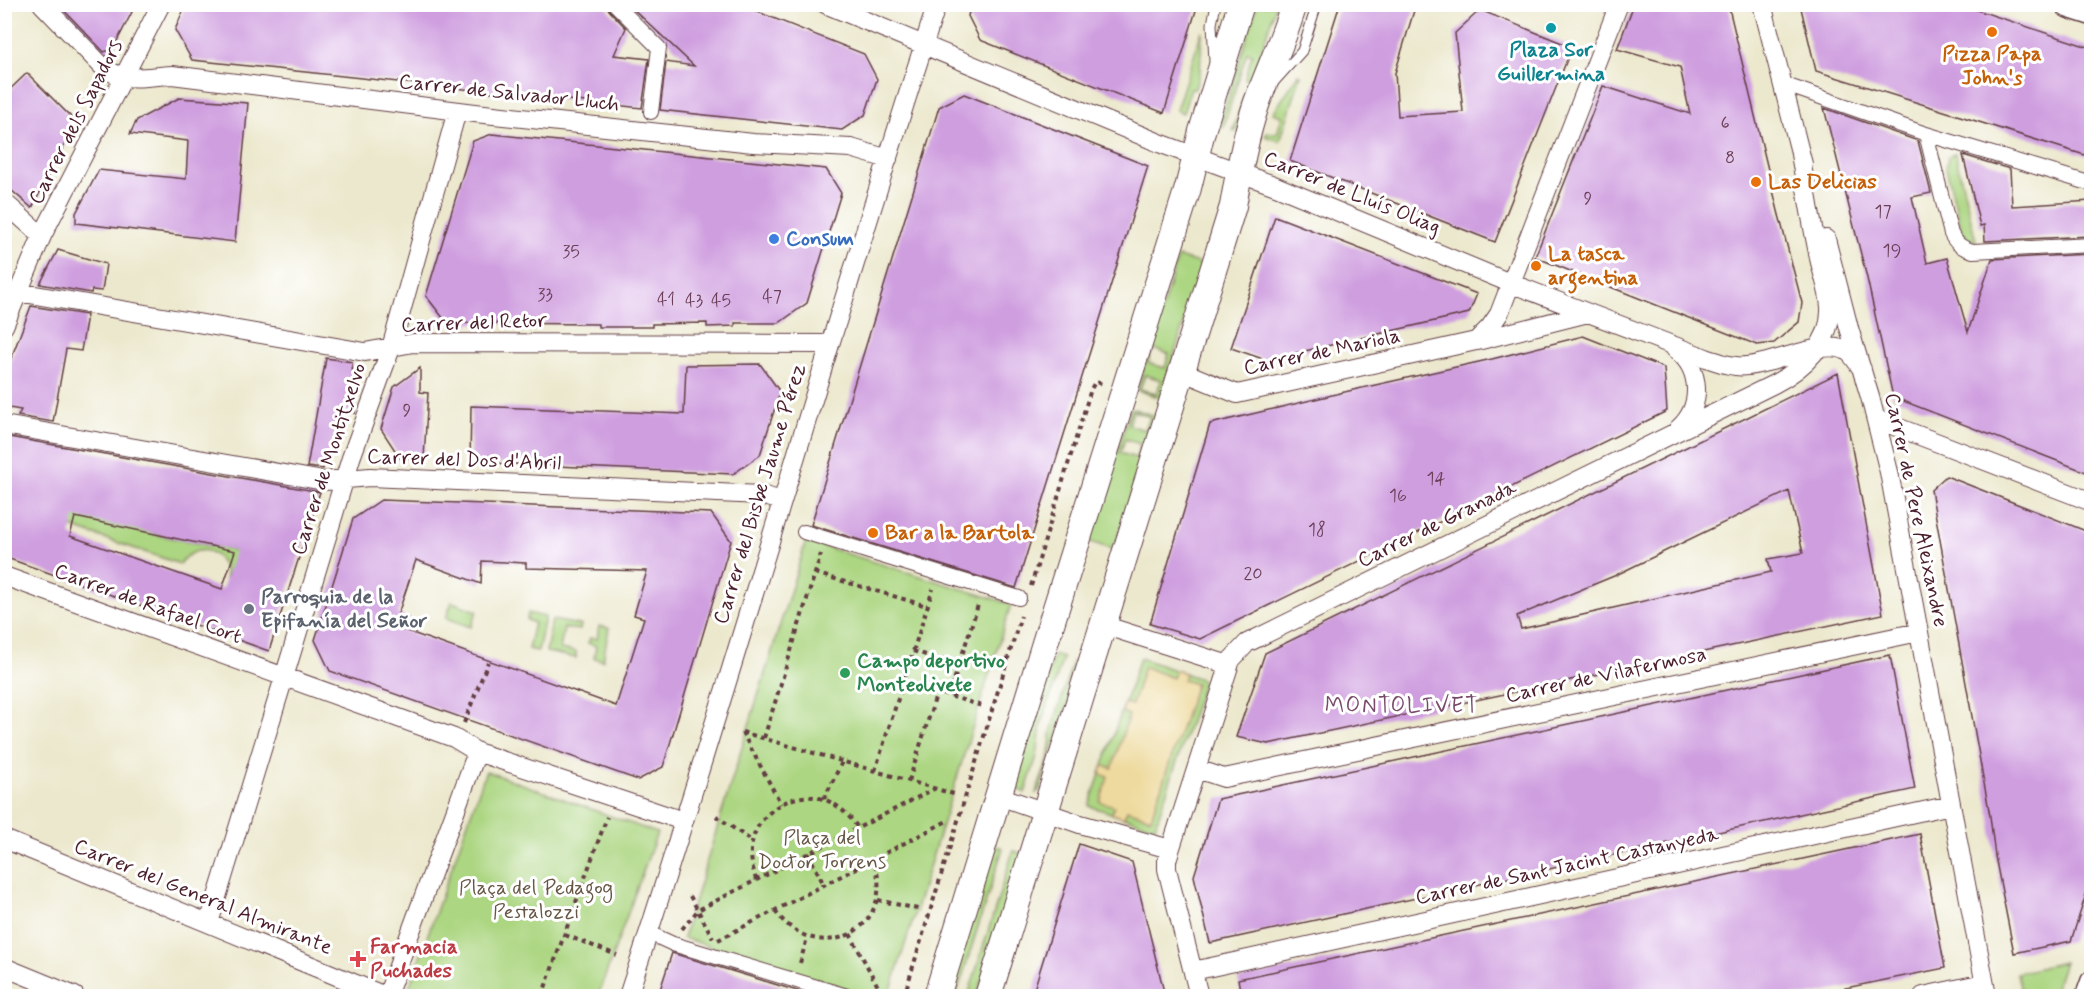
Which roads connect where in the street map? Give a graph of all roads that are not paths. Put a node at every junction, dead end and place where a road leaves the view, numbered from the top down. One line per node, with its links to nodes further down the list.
1 (42, 4): 15 (street)
2 (161, 4): 15 (street, Carrer dels Sapadors)
3 (615, 4): 20 (street)
4 (825, 4): 14 (street, Carrer de Lluís Oliag)
5 (937, 4): 14 (street, Carrer del Bisbe Jaume Pérez)
6 (1216, 4): 17 (lane)
7 (1241, 4): 17 (main road)
8 (1294, 4): 18 (main road)
9 (1317, 4): 18 (lane)
10 (1619, 4): 30 (street)
11 (1762, 4): 16 (street, Carrer de Pere Aleixandre)
12 (2070, 4): 13 (main road)
13 (2091, 11)
14 (923, 44): 23 (street, Carrer de Lluís Oliag); 24 (street, Carrer del Bisbe Jaume Pérez)
15 (124, 78): 19 (street, Carrer de Salvador Lluch); 28 (street, Carrer dels Sapadors)
16 (1783, 84): 21 (street); 22 (street, Carrer de Pere Aleixandre)
17 (1214, 93): 23 (main road)
18 (1256, 106): 25 (main road)
19 (457, 111): 24 (street, Carrer de Salvador Lluch); 38 (street, Carrer de Montitxelvo)
20 (651, 112)
21 (1926, 134): 26 (street); 29 (street)
22 (1800, 154): 37 (street, Carrer de Granada); 39 (street, Carrer de Pere Aleixandre)
23 (1196, 156): 25 (street, Carrer de Lluís Oliag); 56 (main road)
24 (888, 159): 36 (street, Carrer del Bisbe Jaume Pérez)
25 (1239, 172): 30 (street, Carrer de Lluís Oliag); 40 (main road)
26 (2091, 184)
27 (4, 202): 28 (street)
28 (42, 236): 31 (street, Carrer dels Sapadors)
29 (2091, 245)
30 (1510, 283): 32 (street, Carrer de Lluís Oliag); 34 (street)
31 (18, 292): 33 (street, Carrer dels Sapadors); 38 (street, Carrer del Retor)
32 (1588, 313): 34 (street, Carrer de Mariola); 35 (street, Carrer de Lluís Oliag)
33 (4, 326)
34 (1476, 341): 40 (street, Carrer de Mariola)
35 (1664, 342): 37 (street, Carrer de Lluís Oliag); 43 (street, Carrer de Granada)
36 (829, 344): 38 (street, Carrer del Retor); 45 (street, Carrer del Bisbe Jaume Pérez)
37 (1819, 347): 39 (street, Carrer de Lluís Oliag); 43 (street, Carrer de Granada)
38 (391, 348): 44 (street, Carrer de Montitxelvo)
39 (1862, 369): 41 (street, Carrer de Pere Aleixandre)
40 (1181, 371): 50 (main road)
41 (1876, 419): 46 (street); 51 (street, Carrer de Pere Aleixandre)
42 (4, 425): 44 (street, Carrer del Dos d'Abril)
43 (1672, 434): 52 (street, Carrer de Granada)
44 (344, 479): 45 (street, Carrer del Dos d'Abril); 53 (street, Carrer de Montitxelvo)
45 (782, 501): 59 (street, Carrer del Bisbe Jaume Pérez)
46 (2091, 502)
47 (804, 532): 49 (street)
48 (4, 576): 53 (street, Carrer de Rafael Cort)
49 (1021, 603)
50 (1103, 625): 52 (street); 58 (main road)
51 (1919, 632): 55 (street, Carrer de Vilafermosa); 57 (street, Carrer de Pere Aleixandre)
52 (1227, 673): 55 (street)
53 (284, 676): 54 (street, Carrer de Rafael Cort); 62 (street, Carrer de Montitxelvo)
54 (477, 752): 59 (street); 69 (street)
55 (1197, 769): 61 (street)
56 (999, 795): 58 (street); 72 (main road)
57 (1951, 805): 65 (street, Carrer de Sant Jacint Castanyeda); 67 (street, Carrer de Pere Aleixandre)
58 (1046, 813): 61 (street); 73 (main road)
59 (683, 821): 63 (street, Carrer del Bisbe Jaume Pérez)
60 (4, 839): 62 (street, Carrer del General Almirante)
61 (1170, 849): 65 (street)
62 (209, 923): 69 (street, Carrer del General Almirante)
63 (649, 933): 70 (street, Carrer del Bisbe Jaume Pérez); 71 (street)
64 (4, 967): 68 (street)
65 (1193, 971): 74 (street)
66 (2091, 982): 76 (street)
67 (1985, 990): 75 (street)
68 (75, 996)
69 (386, 996)
70 (628, 996)
71 (847, 996)
72 (937, 996)
73 (988, 996)
74 (1199, 996)
75 (1923, 996)
76 (2086, 996)

